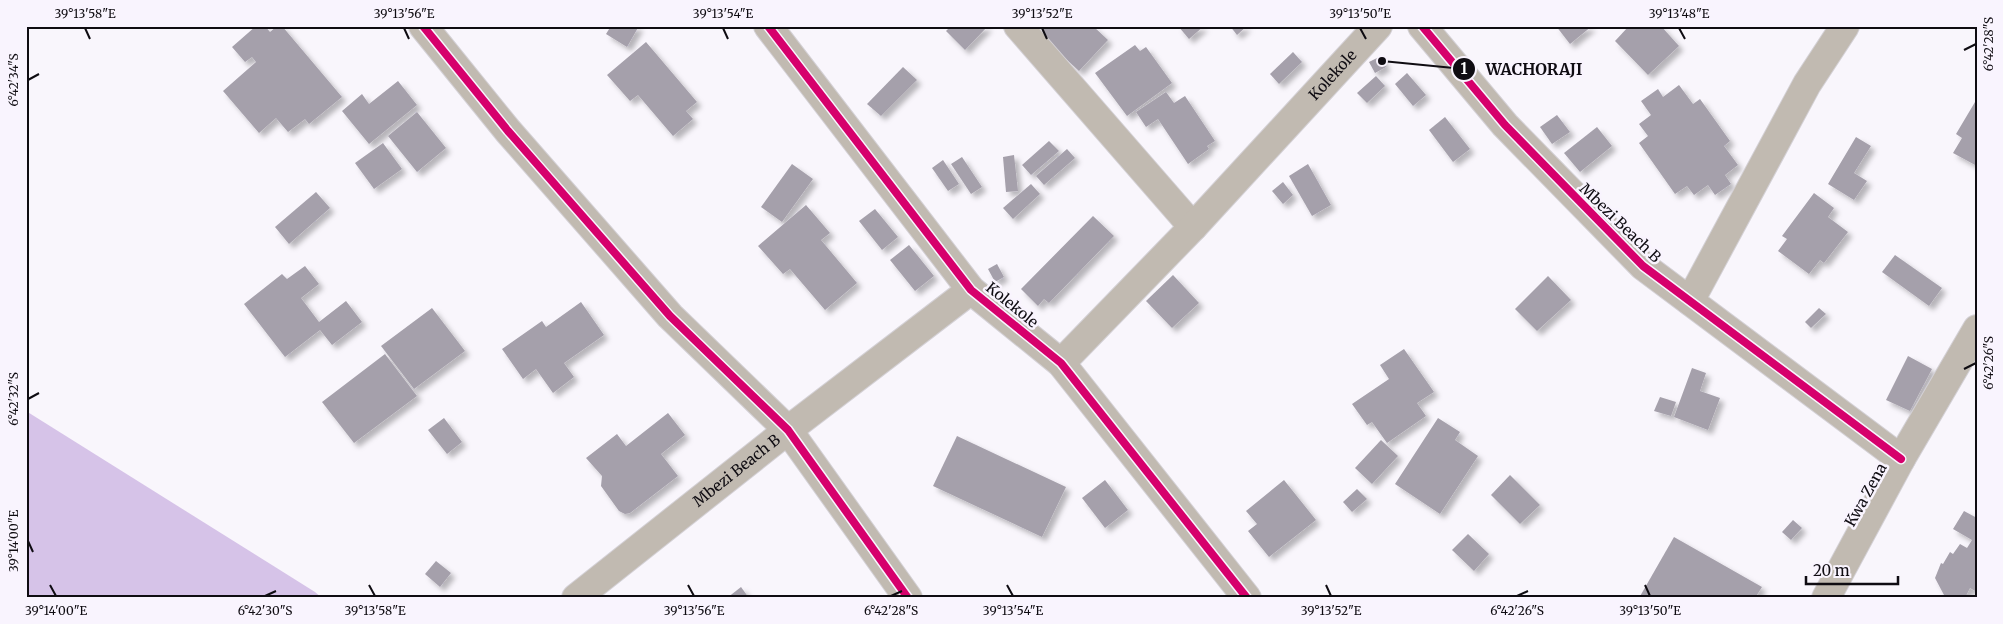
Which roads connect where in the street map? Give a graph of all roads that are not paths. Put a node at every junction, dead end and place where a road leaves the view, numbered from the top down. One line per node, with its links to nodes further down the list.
1 (422, 26): 12 (street)
2 (768, 26): 8 (street, Kolekole)
3 (1018, 26): 7 (street)
4 (1378, 26): 7 (street, Kolekole)
5 (1422, 26): 9 (street, Mbezi Beach B)
6 (1845, 26): 9 (street)
7 (1193, 227): 11 (street, Kolekole)
8 (971, 290): 11 (street, Kolekole); 12 (street, Mbezi Beach B)
9 (1690, 301): 13 (street, Mbezi Beach B)
10 (1977, 329): 13 (street, Kwa Zena)
11 (1061, 363): 16 (street, Kolekole)
12 (788, 430): 14 (street, Mbezi Beach B); 15 (street)
13 (1902, 459): 17 (street, Kwa Zena)
14 (576, 598)
15 (908, 598)
16 (1247, 598)
17 (1826, 598)

